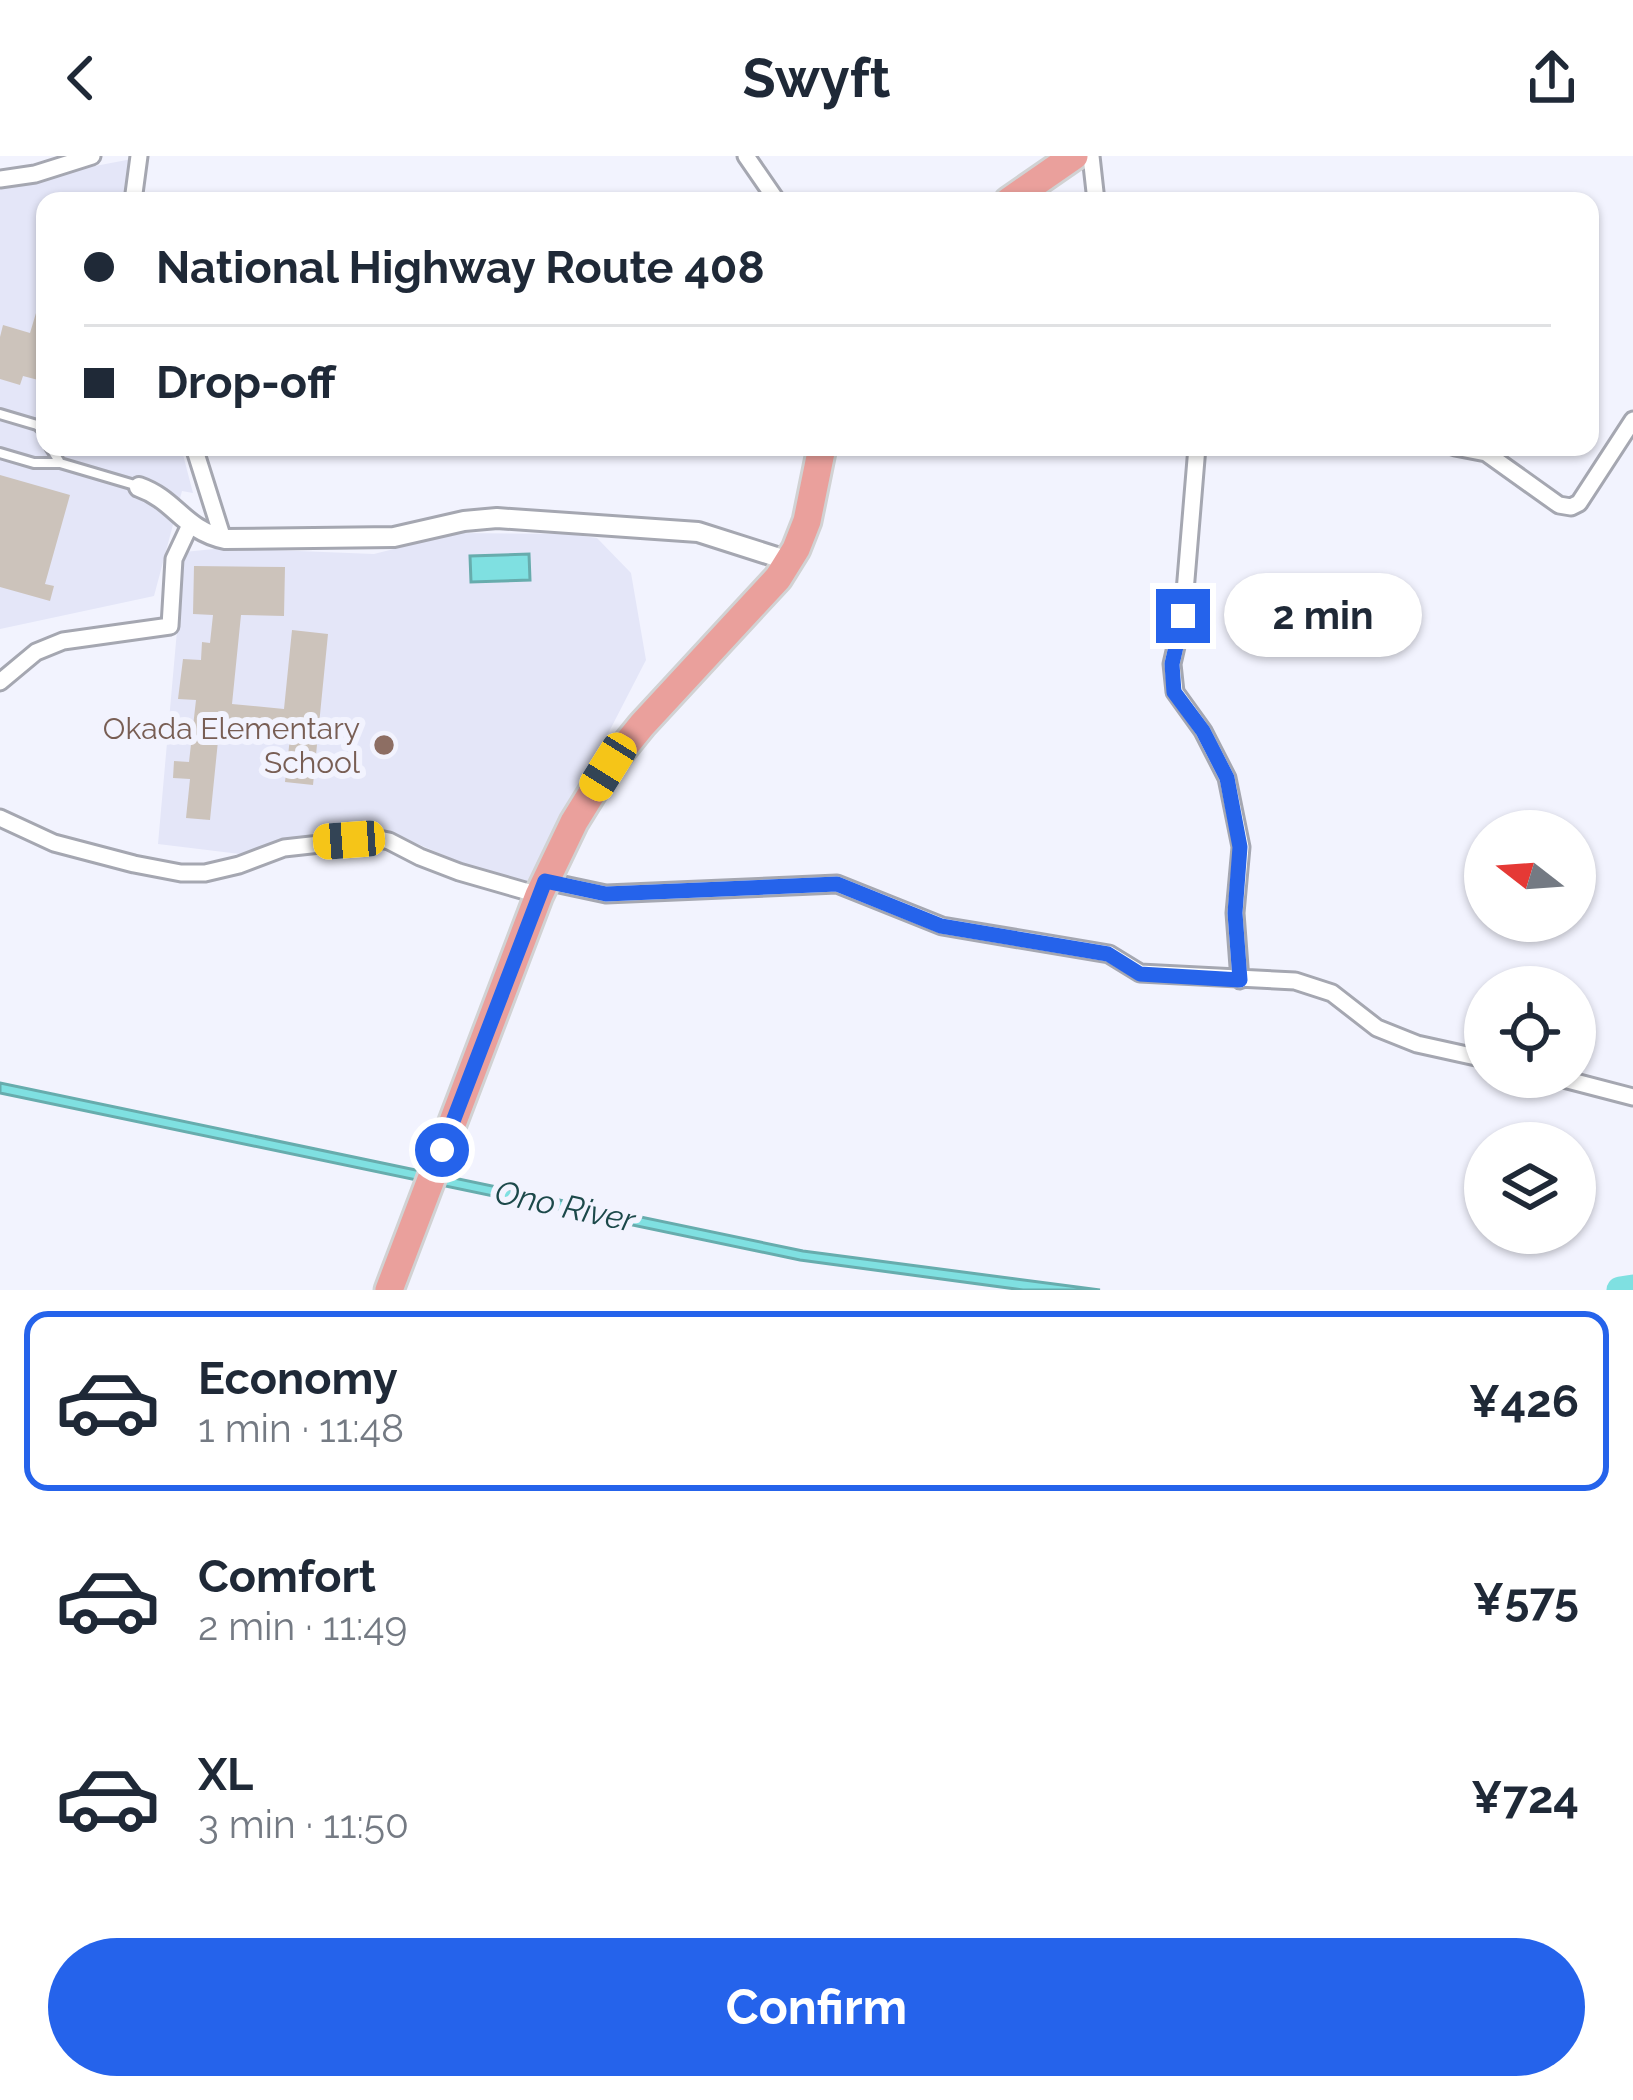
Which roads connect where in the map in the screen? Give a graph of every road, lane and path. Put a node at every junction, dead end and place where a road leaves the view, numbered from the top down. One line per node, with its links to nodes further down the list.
1 (92, 156): 6 (street)
2 (139, 156): 7 (street)
3 (746, 156): 8 (street)
4 (1074, 156): 9 (highway)
5 (1091, 156): 10 (street)
6 (0, 179)
7 (134, 192)
8 (771, 192)
9 (1022, 192)
10 (1095, 192)
11 (0, 415): 13 (lane)
12 (1633, 420): 19 (street)
13 (36, 425)
14 (0, 453): 20 (lane)
15 (56, 456): 20 (lane)
16 (197, 456): 23 (street)
17 (821, 456): 24 (highway)
18 (1196, 456): 28 (street)
19 (1490, 456)
20 (60, 463): 21 (lane)
21 (139, 487): 22 (street)
22 (190, 526): 23 (street); 25 (street)
23 (223, 538): 24 (street)
24 (789, 561): 27 (highway)
25 (0, 682)
26 (0, 818): 27 (street)
27 (542, 888): 28 (street); 32 (highway)
28 (1240, 980): 29 (street)
29 (1464, 1054)
30 (1596, 1087): 31 (street)
31 (1633, 1097)
32 (389, 1290)

